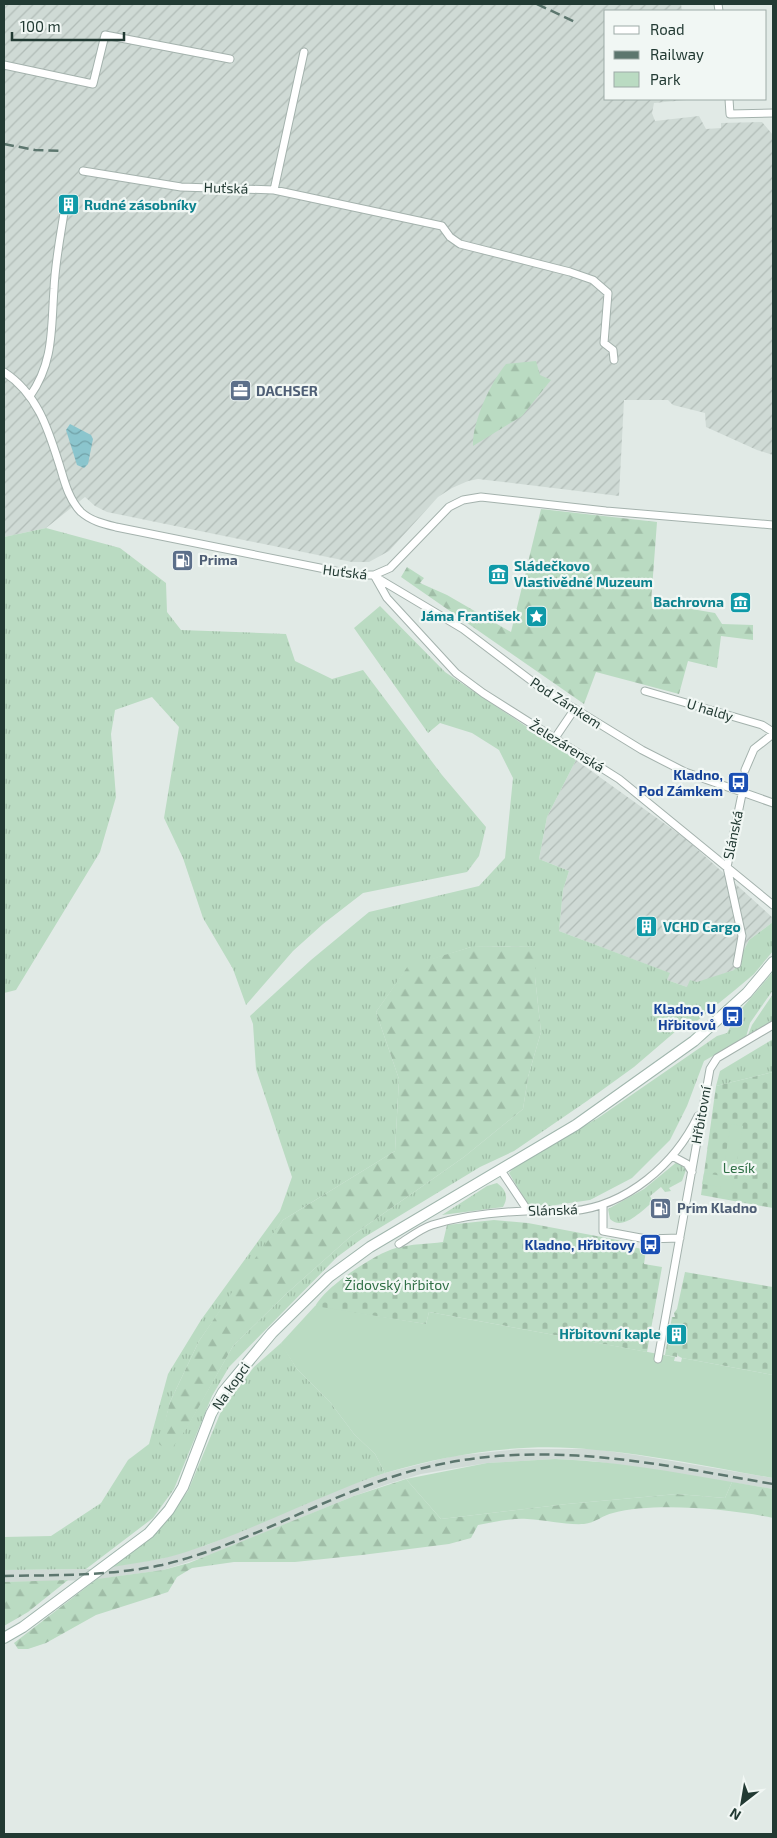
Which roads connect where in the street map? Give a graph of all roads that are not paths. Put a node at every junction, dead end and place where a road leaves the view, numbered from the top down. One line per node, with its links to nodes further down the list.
1 (304, 52): 7 (street)
2 (230, 59): 3 (street)
3 (4, 65)
4 (729, 100): 5 (street)
5 (773, 113)
6 (83, 171): 7 (street, Huťská)
7 (274, 190): 9 (street, Huťská)
8 (64, 213): 11 (street)
9 (614, 360)
10 (4, 372): 11 (street, Huťská)
11 (30, 396): 13 (street, Huťská)
12 (773, 525): 13 (street, Huťská)
13 (374, 575): 15 (street, Pod Zámkem); 17 (street, Železárenská)
14 (645, 691): 16 (street, U haldy)
15 (574, 710): 17 (street); 19 (street, Pod Zámkem)
16 (773, 733): 18 (street)
17 (555, 738): 21 (street, Železárenská)
18 (745, 770)
19 (742, 794): 20 (street, Pod Zámkem); 21 (street, Slánská)
20 (773, 804)
21 (726, 867): 22 (street, Železárenská); 24 (street, Slánská)
22 (773, 906)
23 (773, 962): 28 (main road)
24 (737, 964)
25 (773, 1025): 26 (street, Hřbitovní)
26 (701, 1109): 27 (street, Slánská); 29 (street, Hřbitovní)
27 (672, 1156): 29 (street); 30 (street, Slánská)
28 (500, 1169): 31 (street); 35 (main road, Na kopci)
29 (692, 1172): 32 (street, Hřbitovní)
30 (603, 1205): 31 (street, Slánská); 32 (street)
31 (528, 1211): 33 (street, Slánská)
32 (680, 1238): 34 (street, Hřbitovní)
33 (399, 1244)
34 (658, 1359)
35 (4, 1638)

